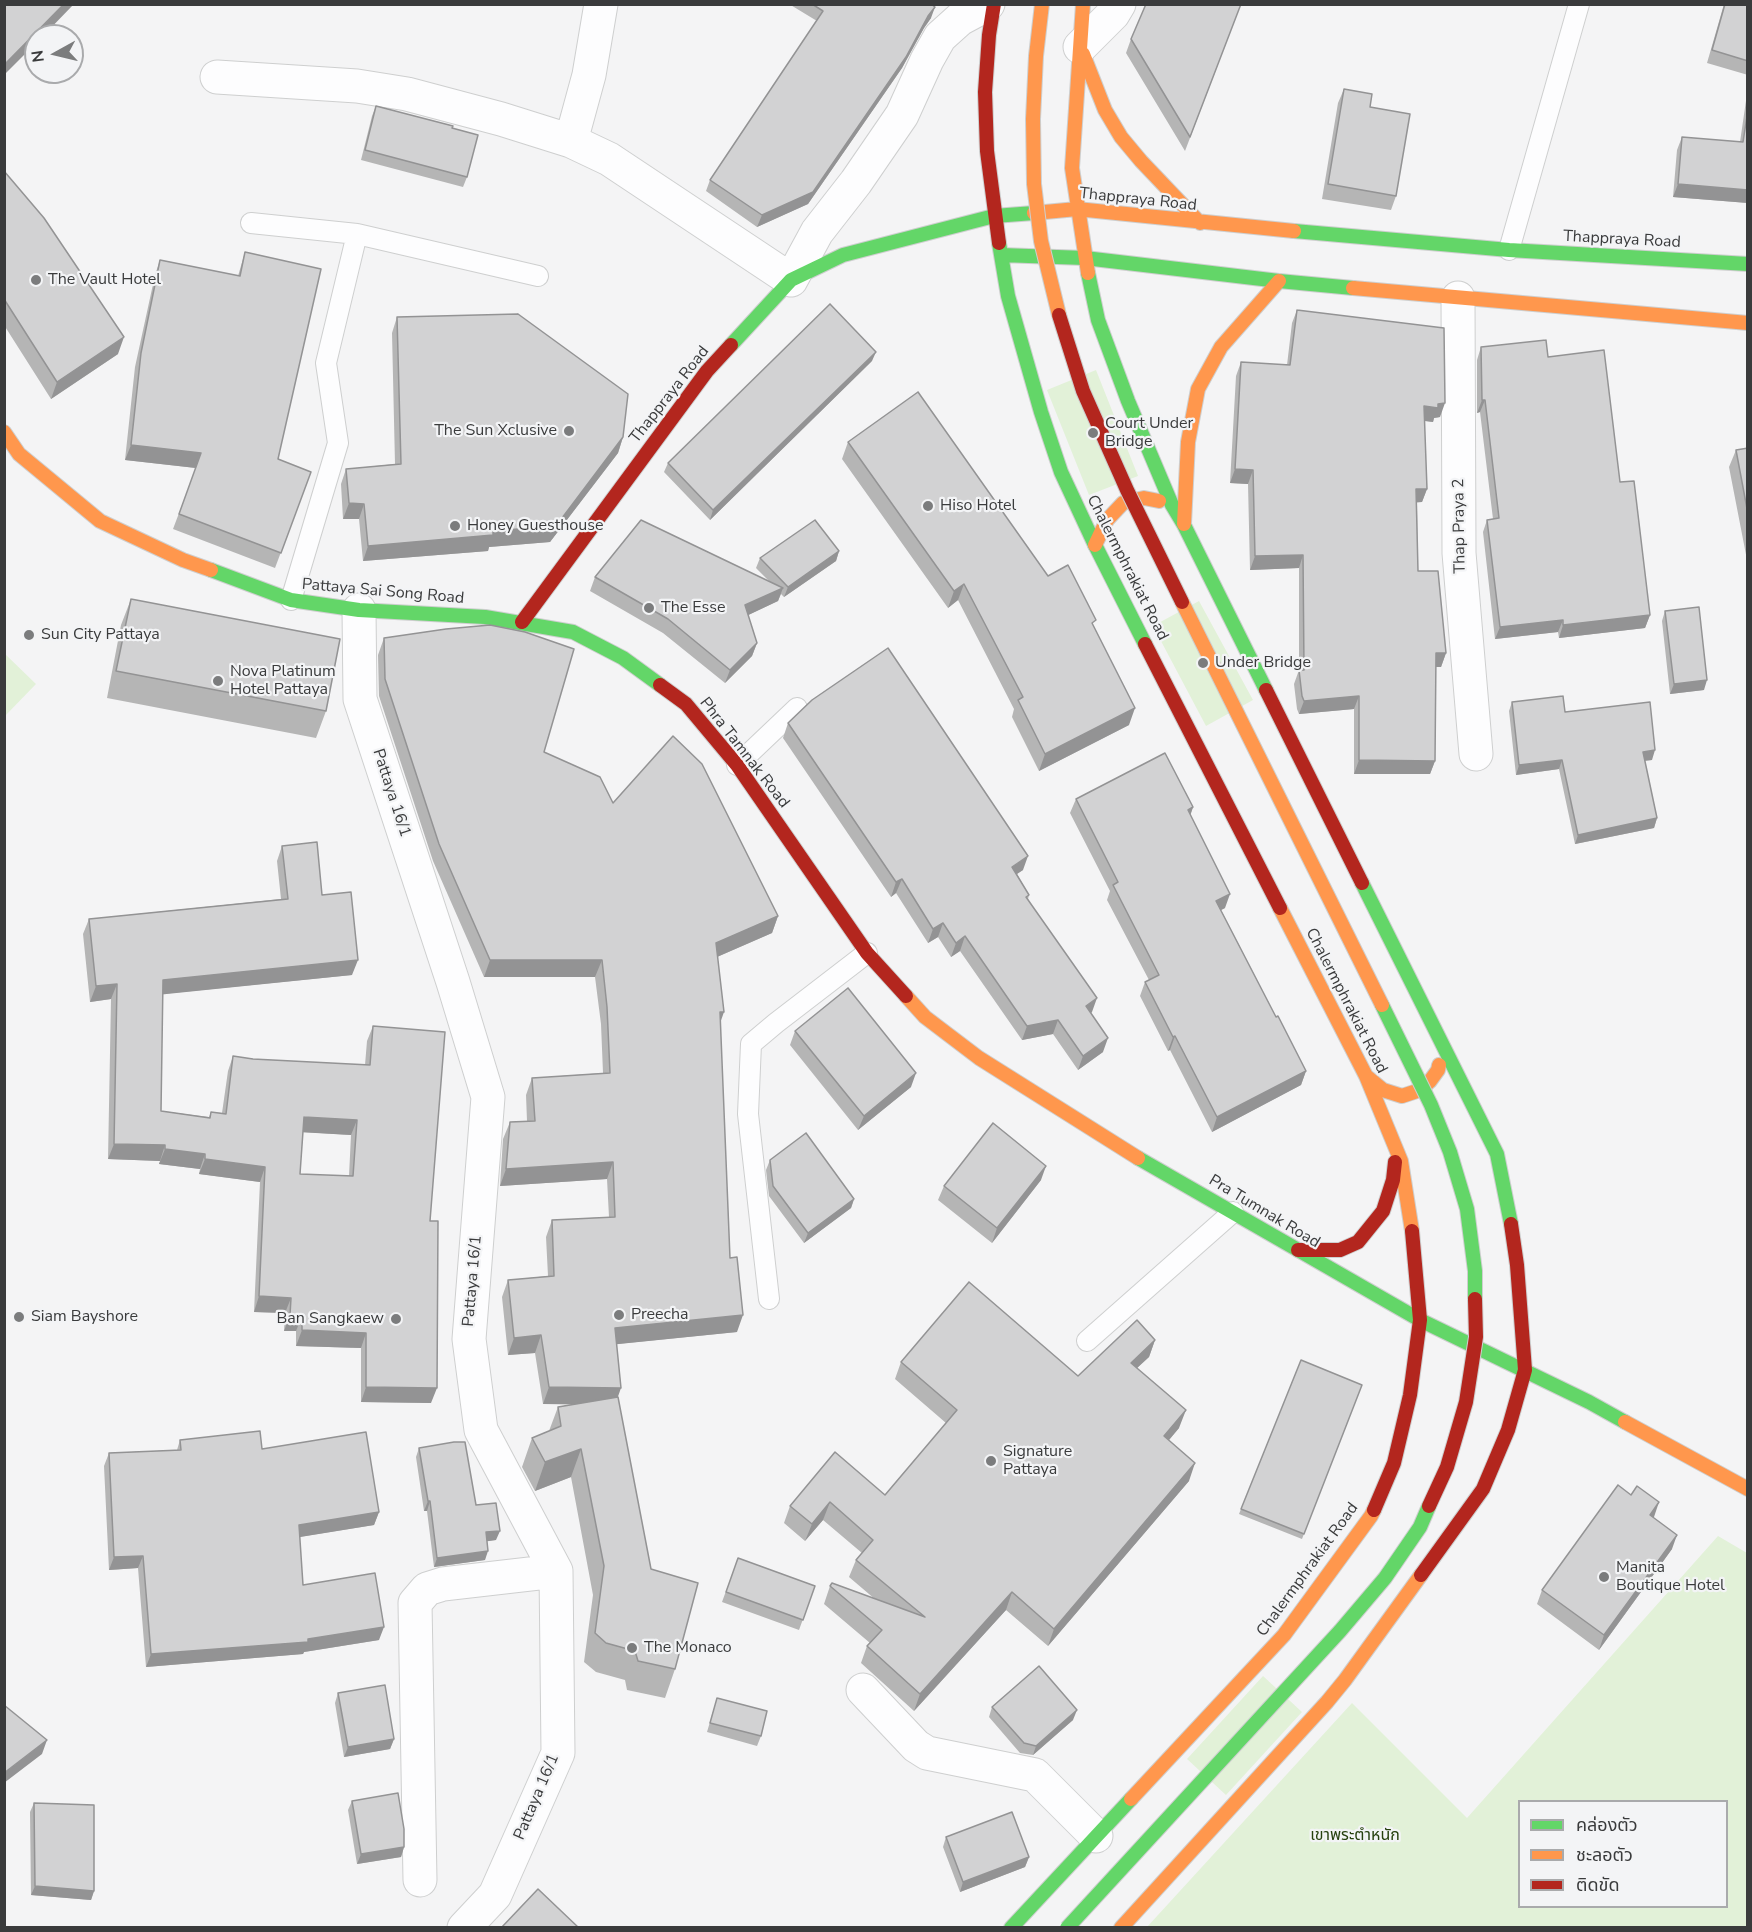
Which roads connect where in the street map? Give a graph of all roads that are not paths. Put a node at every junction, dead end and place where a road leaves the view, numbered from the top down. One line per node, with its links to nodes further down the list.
1 (601, 4): 10 (street)
2 (988, 4): 21 (street)
3 (994, 4): 12 (main road, Chalermphrakiat Road)
4 (1042, 4): 54 (main road, bridge)
5 (1083, 4): 8 (main road)
6 (1119, 4): 8 (street)
7 (1579, 4): 16 (lane)
8 (1080, 47): 11 (main road); 14 (main road)
9 (217, 77): 10 (street)
10 (571, 141): 21 (street)
11 (1077, 209): 12 (main road, Thappraya Road); 14 (main road, Thappraya Road); 18 (main road)
12 (994, 216): 17 (main road, Chalermphrakiat Road); 21 (main road, Thappraya Road)
13 (251, 223): 15 (lane)
14 (1200, 223): 16 (main road, Thappraya Road)
15 (357, 234): 20 (lane); 29 (lane)
16 (1509, 250): 19 (main road, Thappraya Road)
17 (1001, 255): 18 (main road); 28 (main road, Chalermphrakiat Road)
18 (1085, 258): 22 (main road); 26 (main road)
19 (1748, 264)
20 (538, 276)
21 (791, 280): 31 (main road, Thappraya Road)
22 (1279, 281): 23 (main road); 27 (main road)
23 (1458, 298): 24 (main road); 33 (street, Thap Praya 2)
24 (1748, 323)
25 (4, 432): 29 (main road, Pattaya Sai Song Road)
26 (1172, 505): 27 (main road); 28 (main road)
27 (1184, 525): 36 (main road)
28 (1095, 545): 37 (main road, Chalermphrakiat Road)
29 (291, 600): 30 (main road, Pattaya Sai Song Road)
30 (359, 610): 31 (main road, Pattaya Sai Song Road); 46 (street, Pattaya 16/1)
31 (522, 622): 34 (main road, Phra Tamnak Road)
32 (797, 708): 34 (lane)
33 (1476, 754)
34 (737, 765): 35 (main road, Phra Tamnak Road)
35 (867, 953): 39 (main road, Pra Tumnak Road); 41 (lane)
36 (1444, 1046): 37 (main road); 44 (main road)
37 (1366, 1076): 38 (main road, Chalermphrakiat Road)
38 (1396, 1148): 40 (main road); 42 (main road, Chalermphrakiat Road)
39 (1233, 1212): 40 (main road, Pra Tumnak Road); 43 (lane)
40 (1296, 1250): 42 (main road, Pra Tumnak Road)
41 (769, 1299)
42 (1420, 1320): 44 (main road, Pra Tumnak Road); 47 (main road, Chalermphrakiat Road)
43 (1088, 1341)
44 (1525, 1370): 45 (main road, Pra Tumnak Road); 48 (main road)
45 (1748, 1489)
46 (556, 1570): 51 (street); 52 (street, Pattaya 16/1)
47 (1284, 1635): 48 (main road); 50 (main road, Chalermphrakiat Road)
48 (1341, 1669): 55 (main road)
49 (863, 1690): 50 (street)
50 (1096, 1836): 53 (main road, Chalermphrakiat Road)
51 (420, 1880)
52 (464, 1928)
53 (1011, 1928)
54 (1067, 1928)
55 (1121, 1928)

